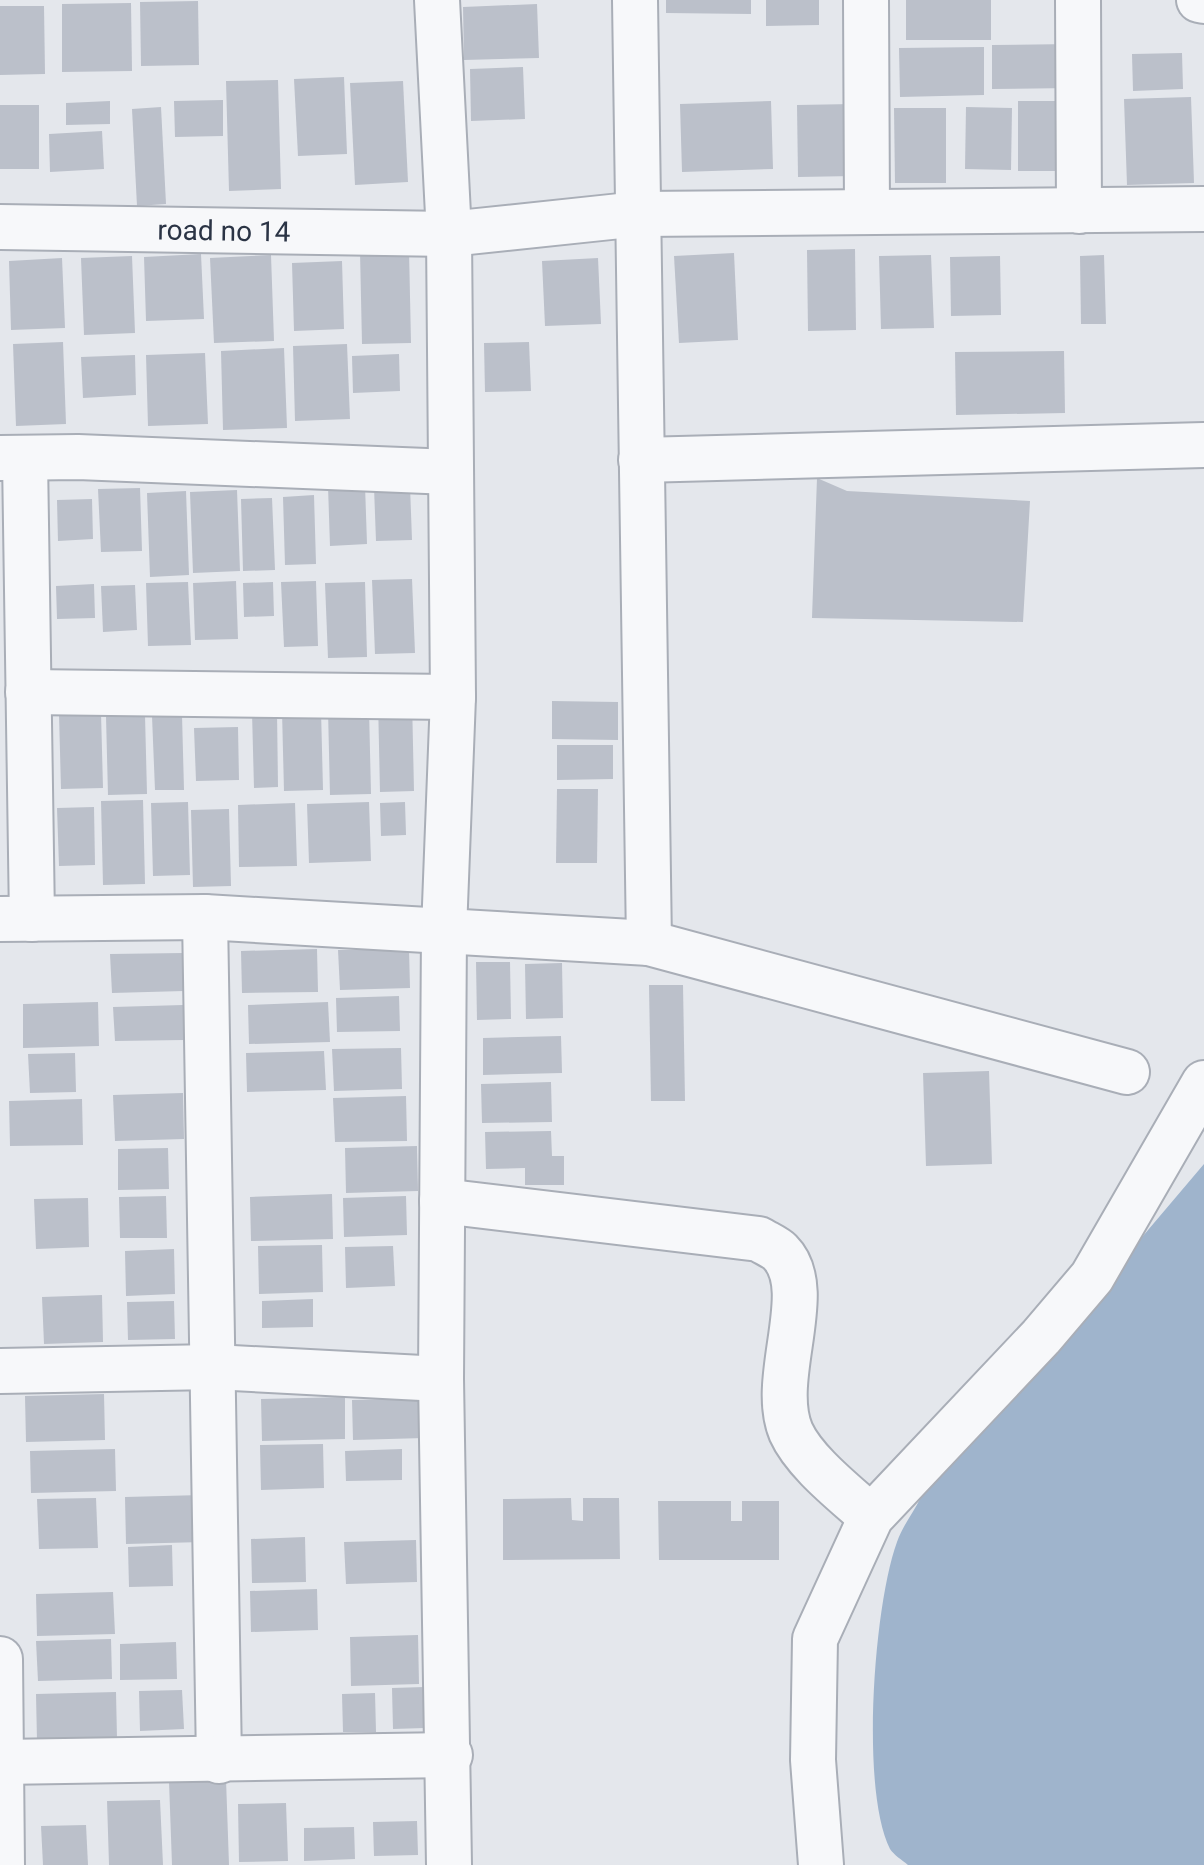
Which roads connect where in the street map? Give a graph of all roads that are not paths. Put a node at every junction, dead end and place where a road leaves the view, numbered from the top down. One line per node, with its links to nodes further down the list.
1 (437, 0): 10 (street)
2 (635, 0): 8 (street)
3 (866, 0): 6 (street)
4 (1078, 0): 7 (street)
5 (1204, 209): 7 (street, road no 14)
6 (867, 211): 7 (street, road no 14); 8 (street, road no 14)
7 (1079, 211)
8 (639, 214): 10 (street, road no 14); 13 (street)
9 (0, 227): 10 (street, road no 14)
10 (449, 234): 14 (street)
11 (1204, 445): 13 (street)
12 (12, 458): 14 (street); 15 (street)
13 (641, 460): 20 (street)
14 (451, 472): 16 (street)
15 (28, 692): 16 (street); 18 (street)
16 (453, 697): 19 (street)
17 (205, 917): 18 (street); 19 (street); 24 (street)
18 (16, 919)
19 (444, 931): 20 (street); 23 (street)
20 (649, 943): 21 (street)
21 (1127, 1072)
22 (1204, 1083): 27 (street)
23 (442, 1201): 26 (street); 27 (street)
24 (214, 1367): 25 (street); 26 (street); 30 (street)
25 (0, 1371)
26 (441, 1379): 29 (street)
27 (871, 1517): 34 (street)
28 (0, 1659): 31 (street)
29 (450, 1755): 30 (street); 33 (street)
30 (219, 1761): 31 (street)
31 (1, 1762): 32 (street)
32 (2, 1865)
33 (449, 1865)
34 (821, 1865)

